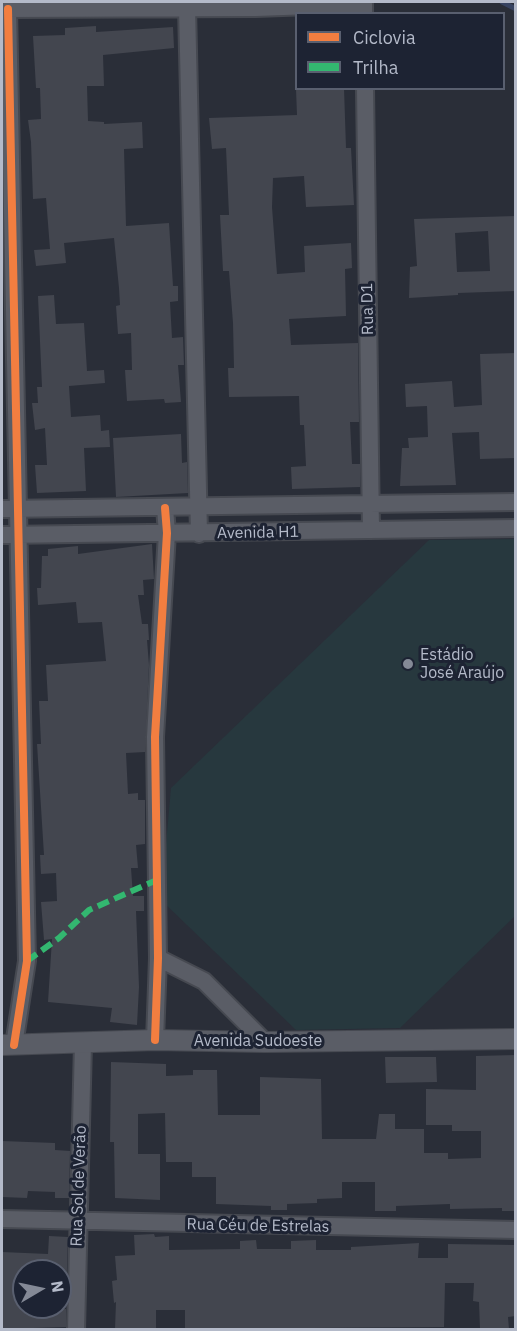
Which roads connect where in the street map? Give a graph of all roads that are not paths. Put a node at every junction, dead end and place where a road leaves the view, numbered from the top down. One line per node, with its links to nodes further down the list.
1 (187, 7): 2 (street); 3 (street); 7 (street)
2 (5, 9): 8 (street)
3 (364, 9)
4 (365, 90): 6 (street, Rua D1)
5 (516, 502): 6 (street, Avenida H1)
6 (371, 505): 7 (street, Avenida H1); 11 (street, Rua D1)
7 (199, 507): 9 (street, Avenida H1); 13 (street)
8 (9, 508): 9 (street, Avenida H1); 14 (street)
9 (165, 508): 12 (street)
10 (516, 528): 11 (street, Avenida H1)
11 (372, 530): 13 (street, Avenida H1)
12 (167, 533): 13 (street, Avenida H1); 14 (street, Avenida H1); 15 (street)
13 (199, 534)
14 (9, 535): 20 (street)
15 (158, 958): 17 (street); 18 (street)
16 (516, 1039): 18 (street, Avenida Sudoeste)
17 (155, 1040): 18 (street, Avenida Sudoeste); 19 (street, Avenida Sudoeste)
18 (265, 1042)
19 (83, 1043): 20 (street, Avenida Sudoeste); 22 (street, Rua Sol de Verão)
20 (8, 1045)
21 (2, 1220): 22 (street, Rua Céu de Estrelas)
22 (78, 1221): 23 (street, Rua Céu de Estrelas); 24 (street, Rua Sol de Verão)
23 (516, 1230)
24 (76, 1329)

